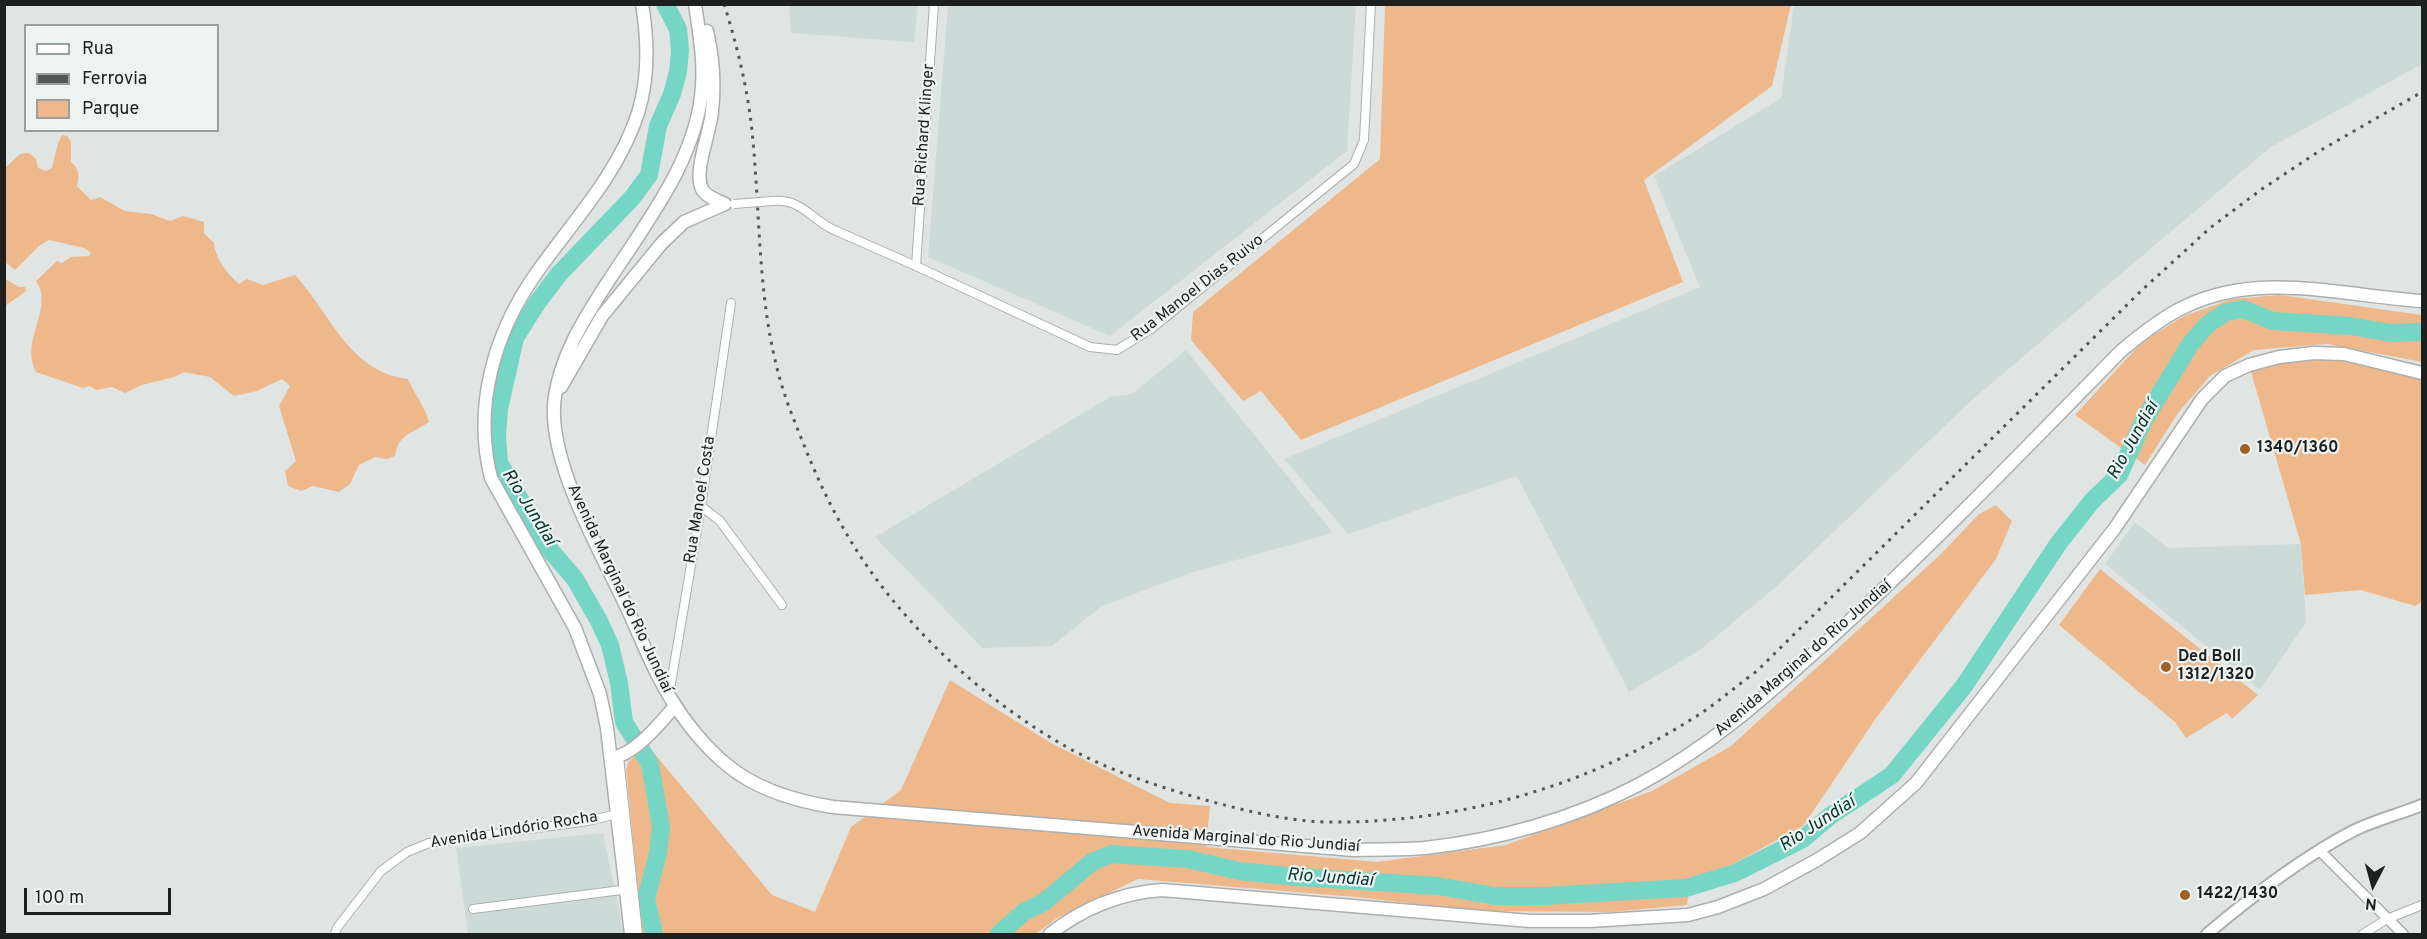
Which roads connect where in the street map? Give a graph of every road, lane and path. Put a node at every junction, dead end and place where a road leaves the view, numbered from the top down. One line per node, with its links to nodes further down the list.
1 (642, 4): 14 (main road)
2 (695, 4): 5 (main road); 10 (main road, Avenida Marginal do Rio Jundiaí)
3 (934, 4): 6 (street, Rua Richard Klinger)
4 (1371, 4): 6 (street, Rua Manoel Dias Ruivo)
5 (730, 204): 6 (street, Rua Manoel Dias Ruivo, bridge); 10 (main road)
6 (916, 266)
7 (2422, 302): 13 (main road, Avenida Marginal do Rio Jundiaí)
8 (731, 303): 11 (street, Rua Manoel Costa)
9 (2422, 373): 25 (main road)
10 (554, 399): 13 (main road, Avenida Marginal do Rio Jundiaí)
11 (701, 506): 12 (street); 13 (street, Rua Manoel Costa)
12 (782, 605)
13 (672, 701): 14 (main road)
14 (619, 756): 16 (main road)
15 (2422, 805): 17 (main road)
16 (621, 812): 18 (main road); 22 (street, Avenida Lindório Rocha)
17 (2320, 851): 21 (street); 26 (main road)
18 (630, 889): 20 (street); 23 (main road); 24 (street)
19 (2422, 905): 21 (street)
20 (473, 909)
21 (2387, 919): 27 (street); 28 (street)
22 (335, 934)
23 (631, 934)
24 (638, 934)
25 (1050, 934)
26 (2207, 934)
27 (2362, 934)
28 (2403, 934)

